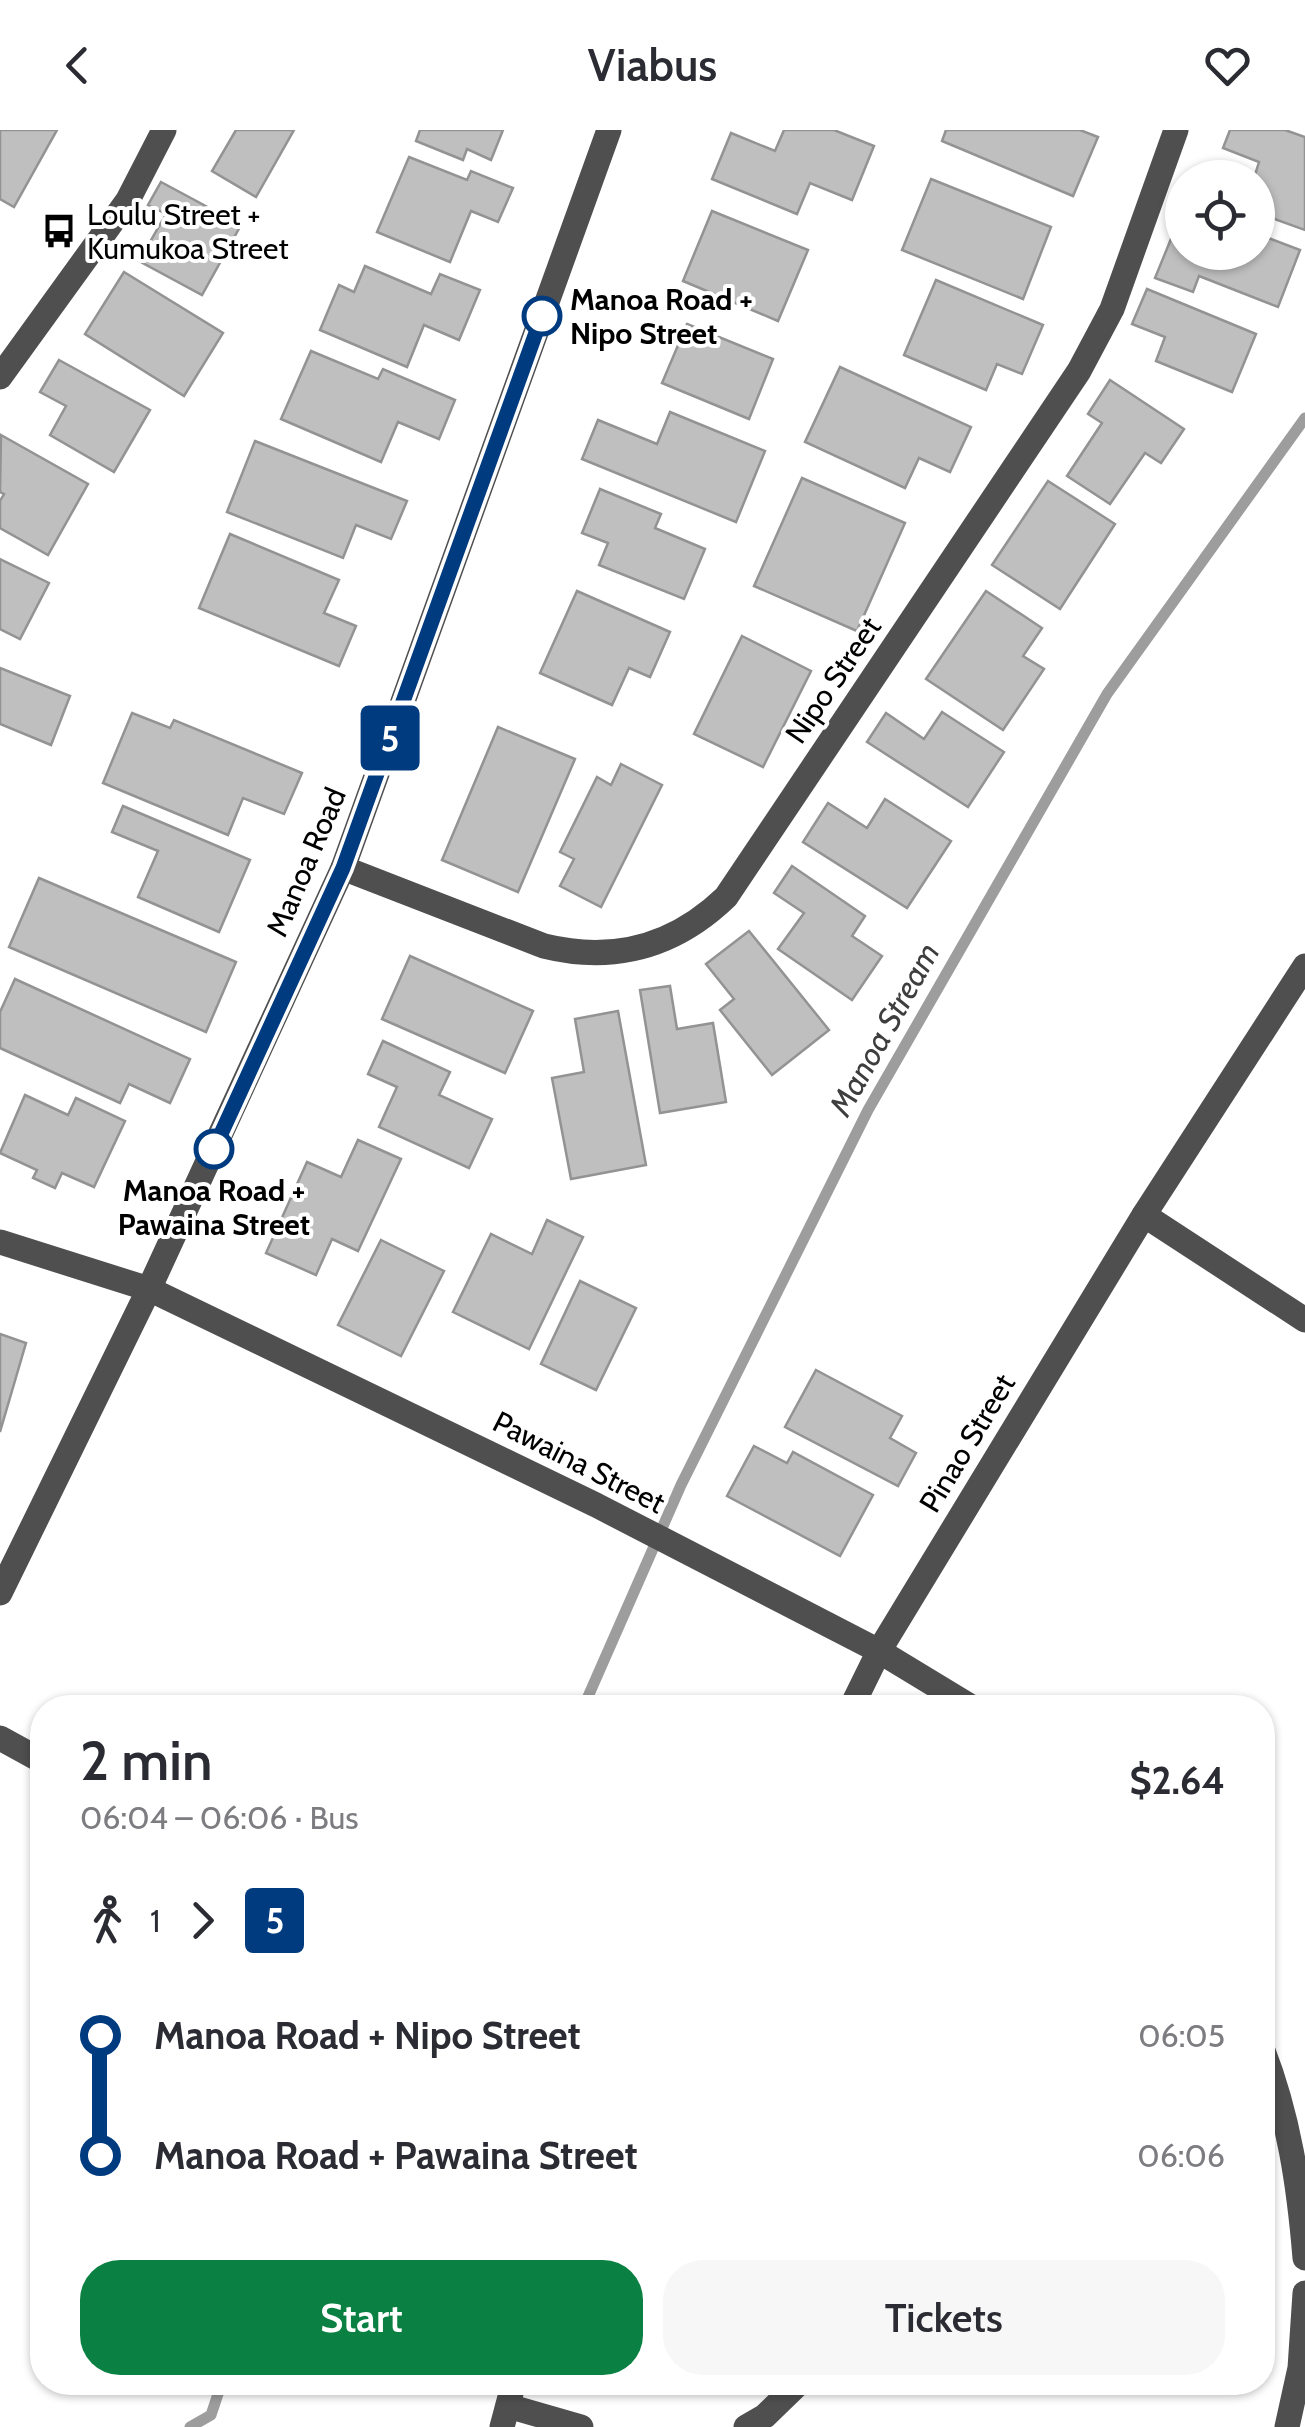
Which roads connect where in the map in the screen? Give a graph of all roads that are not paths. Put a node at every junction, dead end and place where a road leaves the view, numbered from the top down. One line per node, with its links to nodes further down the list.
1 (164, 130): 4 (street)
2 (609, 130): 5 (street, Manoa Road)
3 (1176, 130): 5 (street, Nipo Street)
4 (0, 377)
5 (343, 868): 9 (street, Manoa Road)
6 (1305, 966): 7 (street, Pinao Street)
7 (1144, 1215): 10 (street); 12 (street, Pinao Street)
8 (0, 1242): 9 (street, Pawaina Street)
9 (149, 1289): 11 (street, Manoa Road); 12 (street, Pawaina Street)
10 (1305, 1320)
11 (0, 1593)
12 (880, 1651): 13 (street, Pinao Street); 14 (street, Pawaina Street)
13 (857, 1695)
14 (953, 1695)
15 (0, 1738): 16 (street)
16 (30, 1754)
17 (1275, 2080): 18 (street)
18 (1305, 2258)
19 (1305, 2293): 24 (street)
20 (787, 2395): 23 (street)
21 (508, 2405): 22 (street)
22 (581, 2427)
23 (746, 2427)
24 (1287, 2427)

